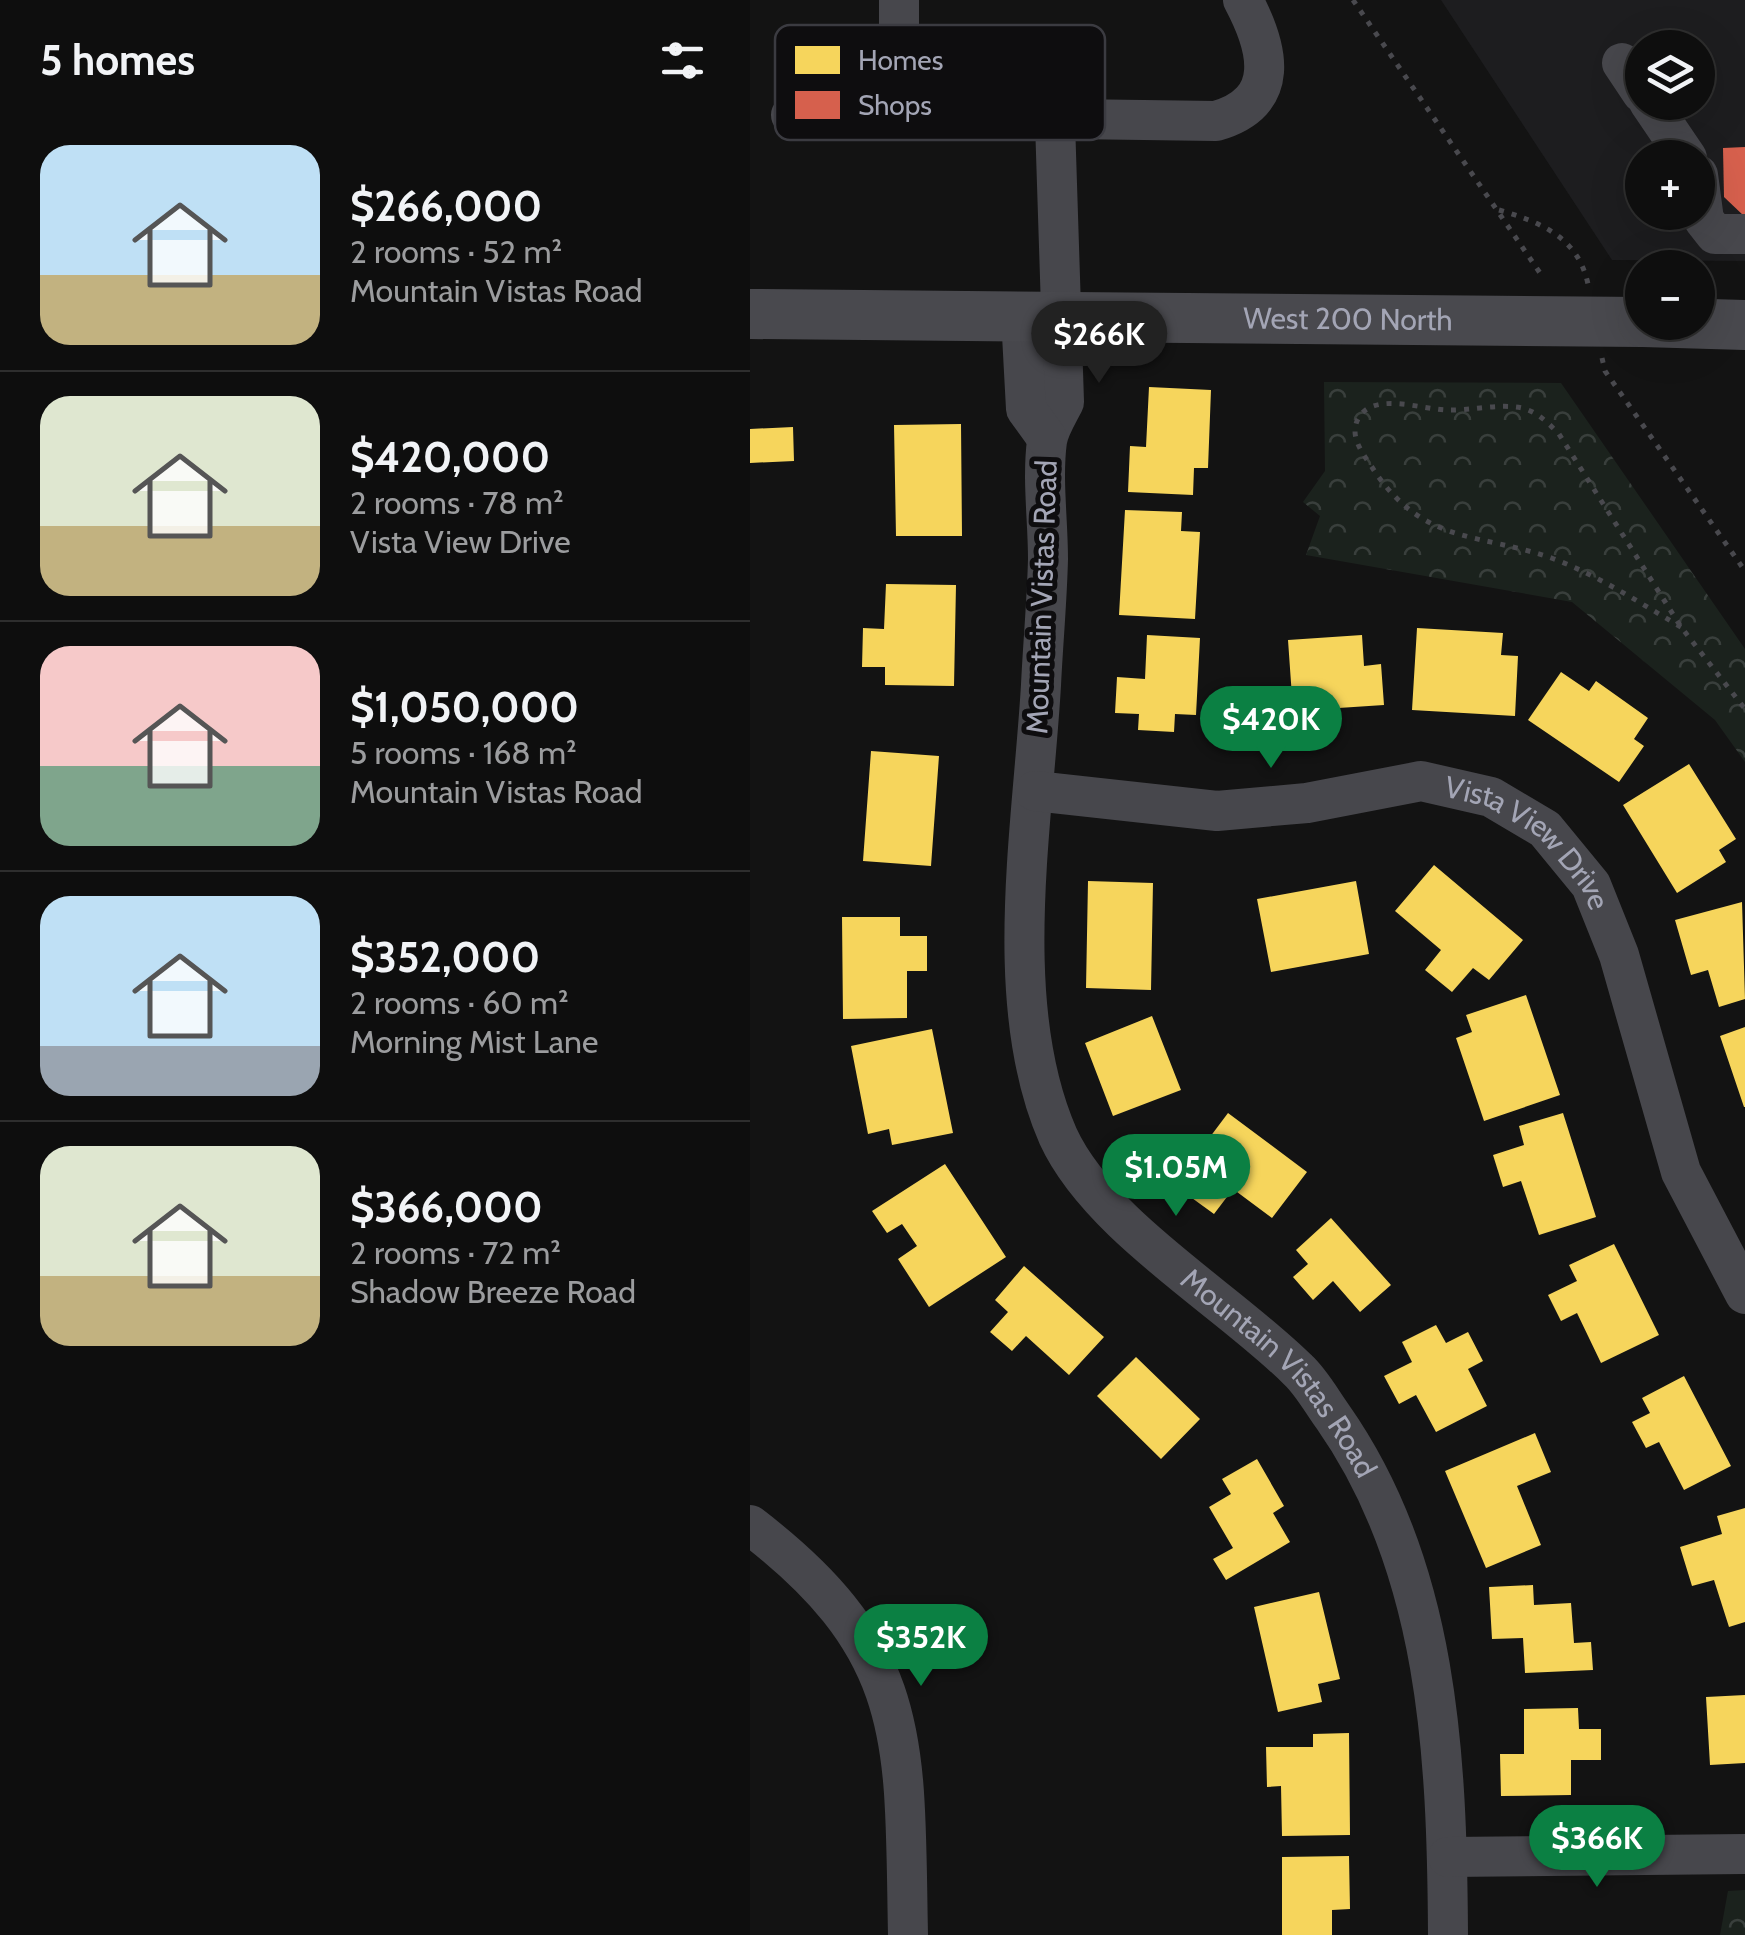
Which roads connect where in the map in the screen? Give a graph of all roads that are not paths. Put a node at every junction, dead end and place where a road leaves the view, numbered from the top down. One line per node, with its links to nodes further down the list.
1 (1242, 0): 2 (street)
2 (1105, 122)
3 (1055, 140): 7 (street, Mountain Vistas Road)
4 (1712, 230): 5 (street)
5 (1745, 234)
6 (750, 314): 7 (main road, West 200 North)
7 (1043, 316): 8 (main road, West 200 North); 11 (street, Mountain Vistas Road)
8 (1625, 322)
9 (1715, 324): 10 (main road, West 200 North)
10 (1745, 325)
11 (1035, 791): 12 (street, Vista View Drive); 15 (street, Mountain Vistas Road)
12 (1745, 1294)
13 (750, 1525): 16 (street)
14 (1745, 1854): 15 (street)
15 (1448, 1857): 17 (street, Mountain Vistas Road)
16 (908, 1935)
17 (1448, 1935)

